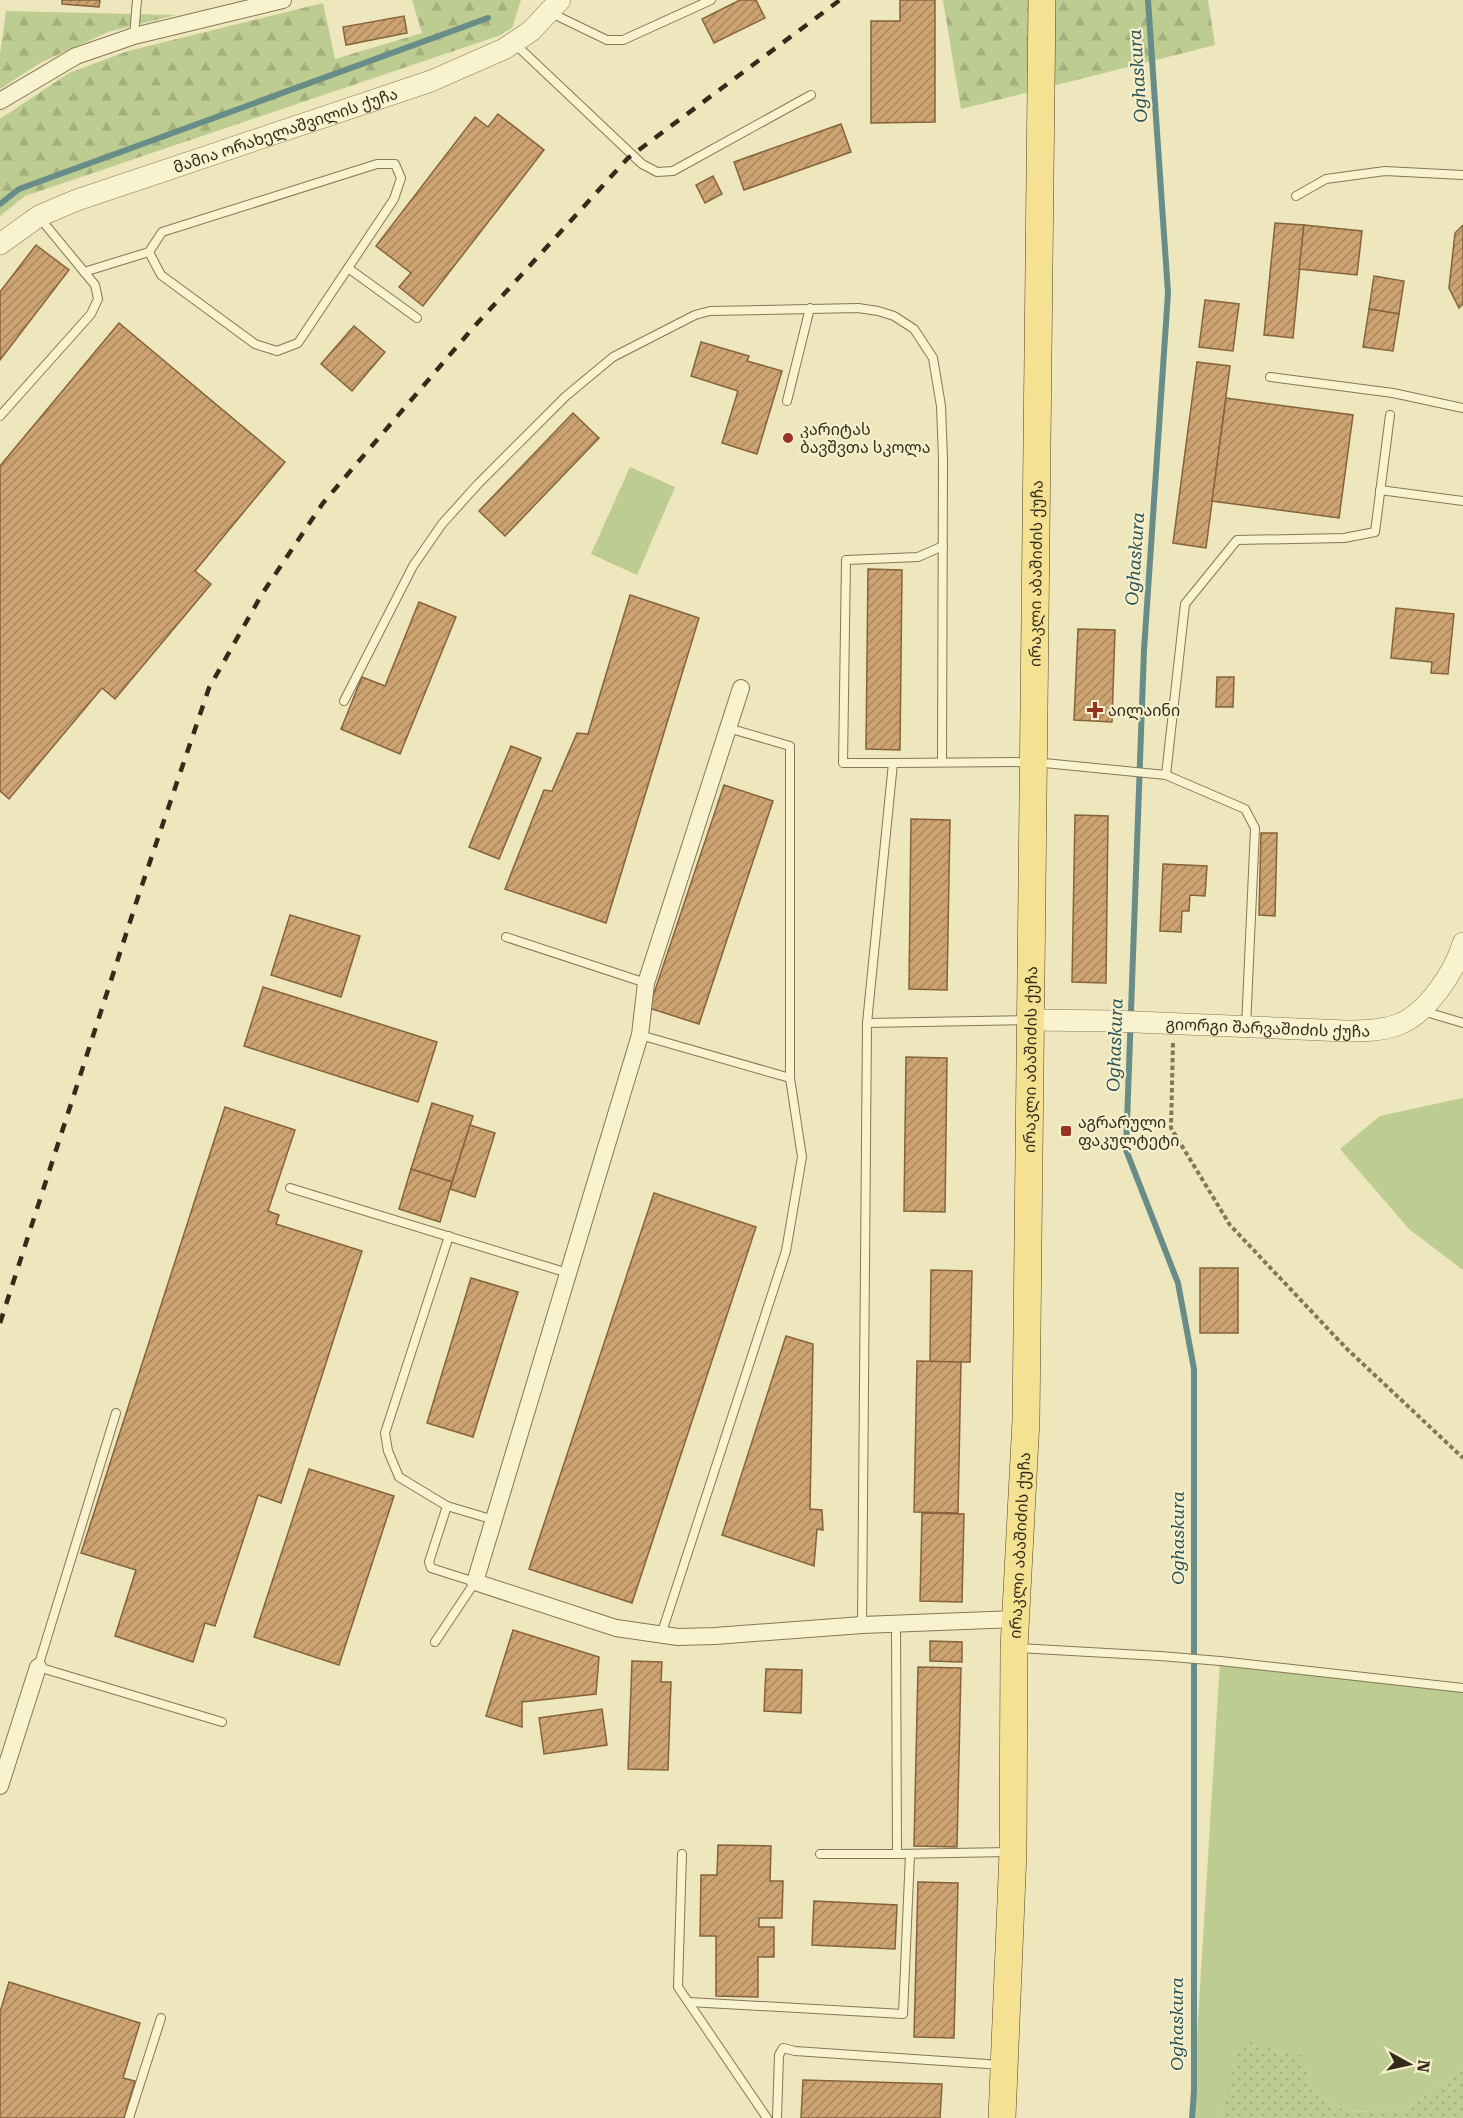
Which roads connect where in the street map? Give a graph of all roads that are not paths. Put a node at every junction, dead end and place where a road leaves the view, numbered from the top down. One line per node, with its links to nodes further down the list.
1 (137, 0): 6 (lane)
2 (283, 0): 6 (street)
3 (711, 0): 5 (lane)
4 (1042, 0): 31 (main road, ირაკლი აბაშიძის ქუჩა)
5 (554, 6): 7 (street, მამია ორახელაშვილის ქუჩა)
6 (134, 36): 9 (street)
7 (514, 43): 8 (lane); 12 (street, მამია ორახელაშვილის ქუჩა)
8 (811, 95)
9 (0, 101)
10 (1463, 175): 11 (lane)
11 (1296, 196)
12 (39, 216): 13 (street, მამია ორახელაშვილის ქუჩა); 16 (lane)
13 (0, 244)
14 (149, 252): 15 (lane); 15 (lane); 16 (lane)
15 (348, 268): 18 (lane)
16 (84, 272): 23 (lane)
17 (810, 308): 20 (lane); 26 (lane); 28 (lane)
18 (417, 318)
19 (1270, 377): 21 (lane)
20 (787, 401)
21 (1463, 408)
22 (1390, 415): 24 (lane)
23 (0, 416)
24 (1380, 490): 25 (lane); 33 (lane)
25 (1463, 501)
26 (943, 546): 30 (lane); 32 (lane)
27 (741, 688): 29 (street)
28 (344, 701)
29 (728, 729): 36 (street); 43 (lane)
30 (942, 762): 31 (lane); 32 (lane)
31 (1034, 762): 33 (lane); 38 (main road, ირაკლი აბაშიძის ქუჩა)
32 (893, 763): 39 (lane)
33 (1166, 775): 41 (lane)
34 (506, 937): 36 (lane)
35 (1463, 944): 37 (street, გიორგი შარვაშიძის ქუჩა)
36 (646, 983): 42 (street)
37 (1420, 1010): 40 (lane); 41 (street, გიორგი შარვაშიძის ქუჩა)
38 (1031, 1020): 39 (lane); 41 (street, გიორგი შარვაშიძის ქუჩა); 51 (main road, ირაკლი აბაშიძის ქუჩა)
39 (867, 1023): 53 (lane)
40 (1463, 1023)
41 (1246, 1027)
42 (640, 1035): 43 (lane); 46 (street)
43 (790, 1078): 54 (lane)
44 (290, 1188): 45 (lane)
45 (448, 1236): 46 (lane); 48 (lane)
46 (568, 1273): 49 (street)
47 (116, 1413): 57 (lane)
48 (447, 1506): 49 (lane); 50 (lane)
49 (494, 1520): 50 (street)
50 (475, 1582): 54 (street); 55 (lane)
51 (1016, 1619): 52 (street); 56 (main road, ირაკლი აბაშიძის ქუჩა)
52 (896, 1624): 53 (street); 64 (lane)
53 (862, 1625): 54 (street)
54 (661, 1635)
55 (435, 1642)
56 (1014, 1648): 58 (lane); 61 (main road, ირაკლი აბაშიძის ქუჩა)
57 (38, 1667): 59 (lane); 60 (street)
58 (1463, 1688)
59 (222, 1722)
60 (0, 1786)
61 (1013, 1852): 65 (lane); 68 (main road, ირაკლი აბაშიძის ქუჩა)
62 (682, 1854): 66 (lane)
63 (820, 1854): 64 (lane)
64 (897, 1854): 65 (lane)
65 (910, 1854): 66 (lane)
66 (689, 2002): 70 (lane)
67 (161, 2018): 69 (lane)
68 (1006, 2065): 71 (lane); 72 (main road, ირაკლი აბაშიძის ქუჩა)
69 (129, 2118)
70 (766, 2118)
71 (777, 2118)
72 (1002, 2118)

